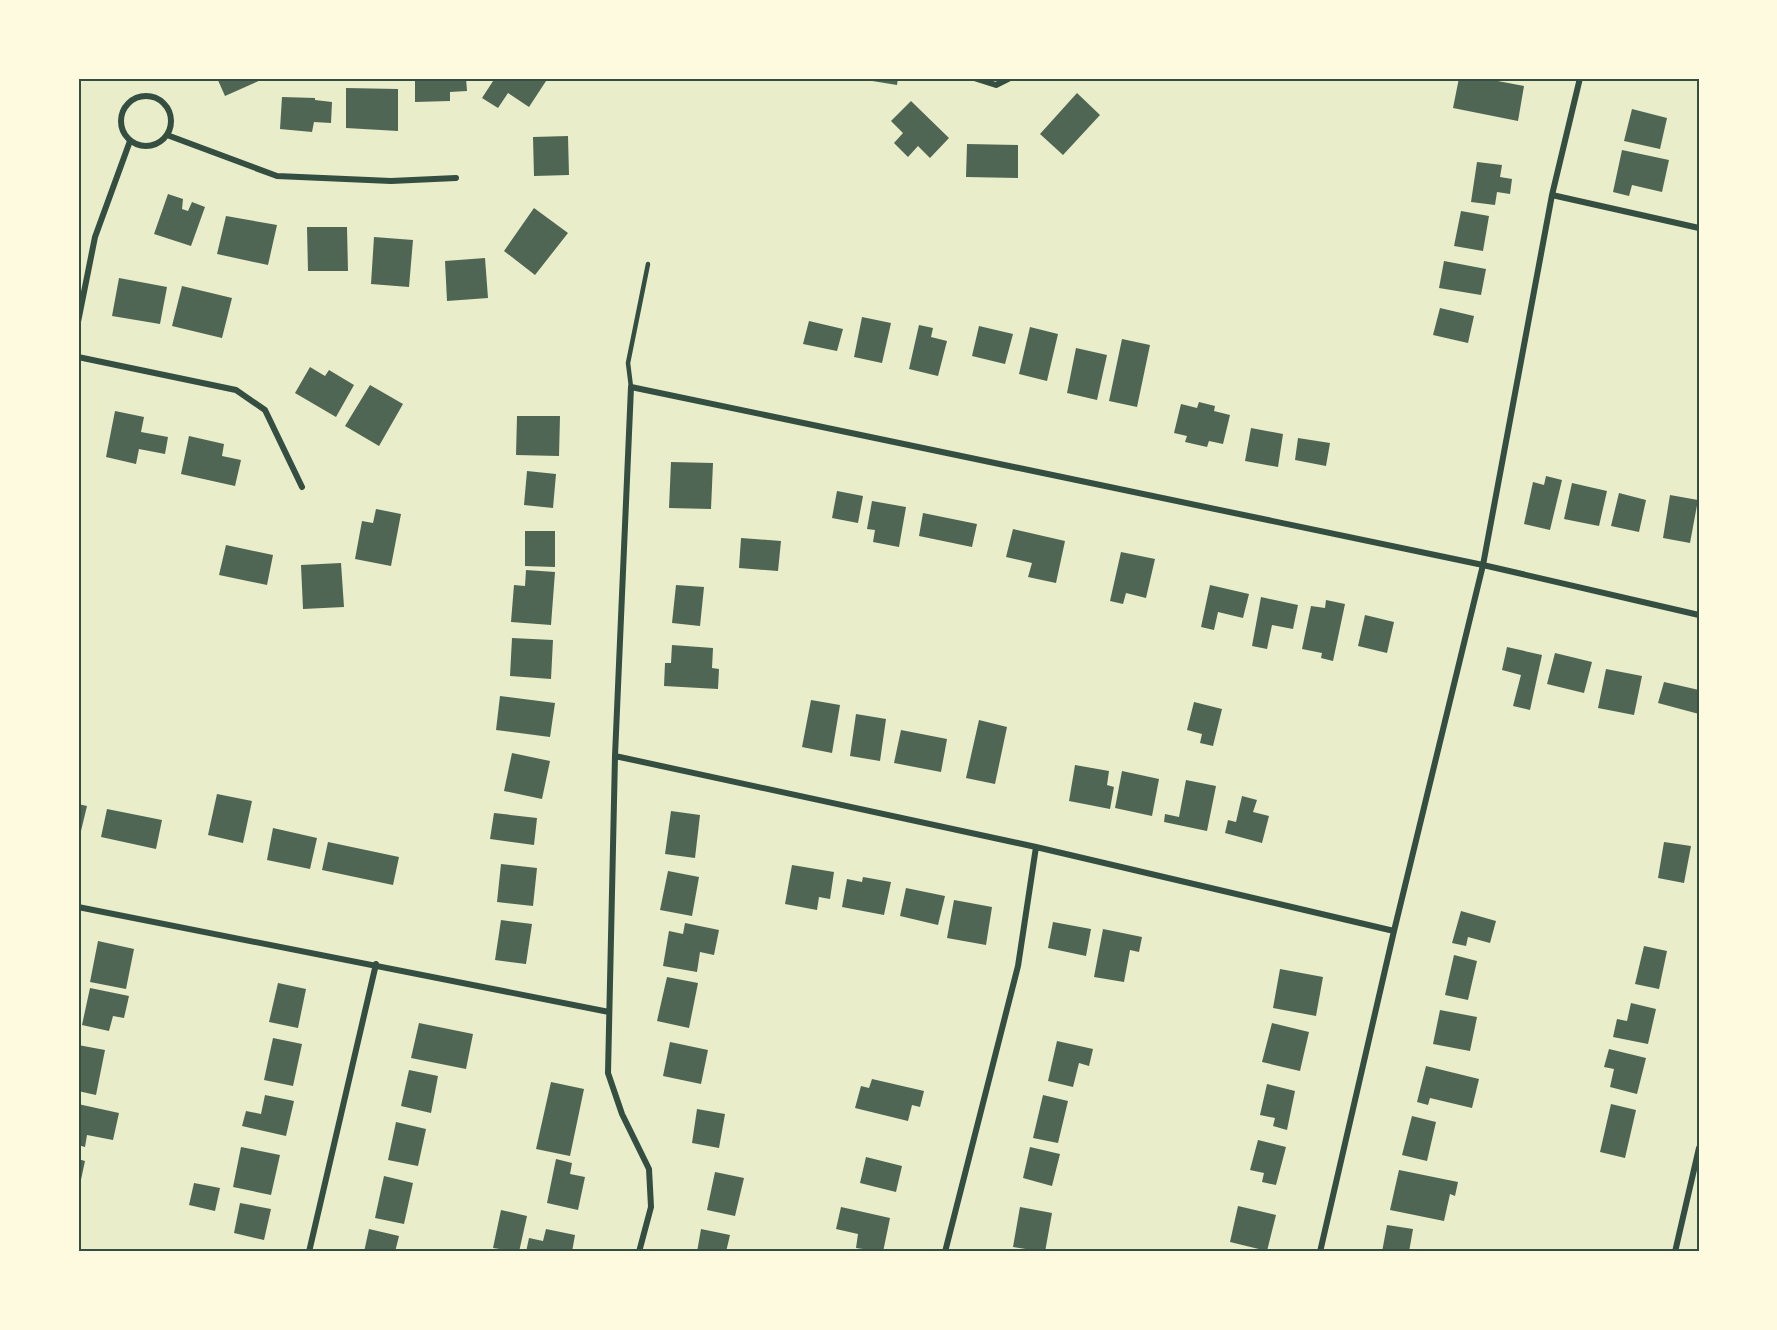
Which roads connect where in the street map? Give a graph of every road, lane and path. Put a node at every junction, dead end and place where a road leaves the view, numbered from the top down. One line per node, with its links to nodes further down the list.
1 (974, 78): 2 (street)
2 (1010, 78)
3 (1580, 78): 7 (street)
4 (167, 135): 5 (street); 5 (street); 6 (street)
5 (130, 141): 10 (street)
6 (456, 178)
7 (1552, 195): 8 (street); 14 (street)
8 (1699, 228)
9 (648, 264): 12 (lane)
10 (78, 322)
11 (78, 357): 13 (street)
12 (632, 387): 14 (street); 16 (street)
13 (302, 487)
14 (1483, 565): 15 (street); 19 (street)
15 (1699, 615)
16 (615, 756): 17 (street); 21 (street)
17 (1036, 847): 19 (street); 25 (street)
18 (78, 906): 20 (street)
19 (1394, 931): 26 (street)
20 (376, 964): 21 (street); 23 (street)
21 (609, 1012): 24 (street)
22 (1699, 1148): 27 (street)
23 (309, 1252)
24 (639, 1252)
25 (945, 1252)
26 (1320, 1252)
27 (1675, 1252)

